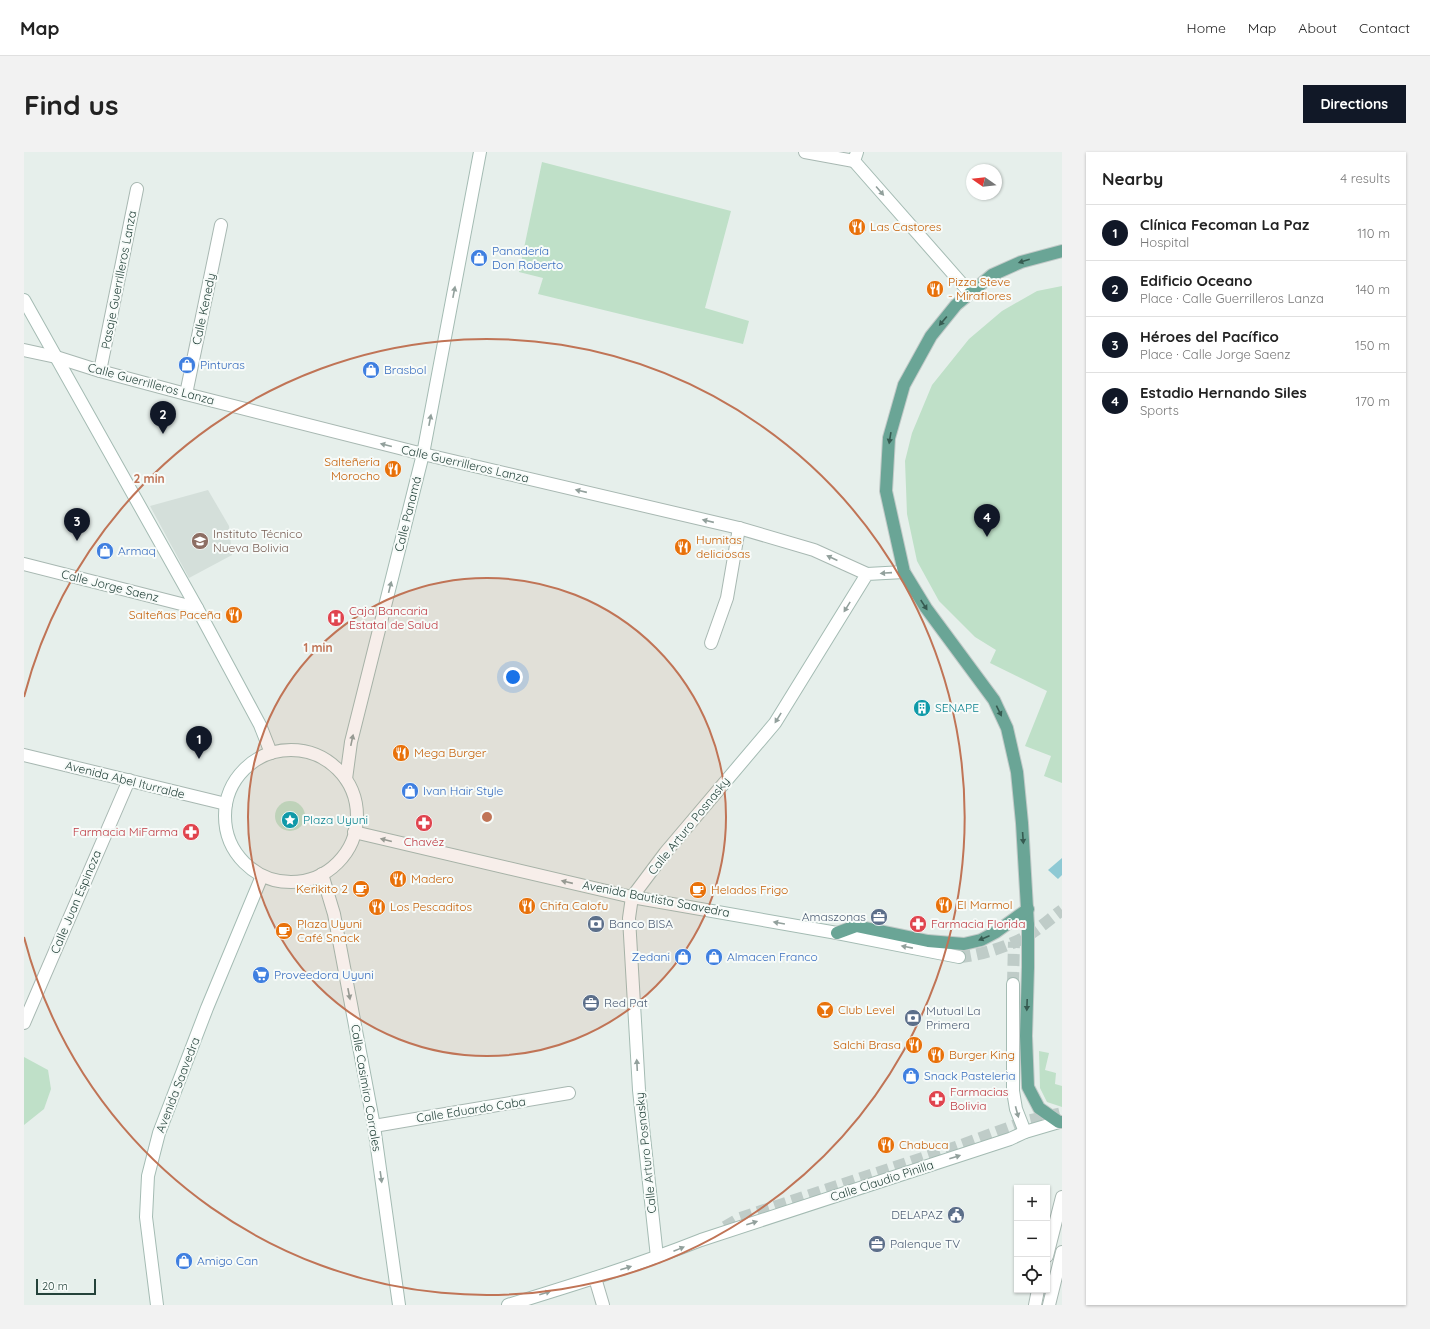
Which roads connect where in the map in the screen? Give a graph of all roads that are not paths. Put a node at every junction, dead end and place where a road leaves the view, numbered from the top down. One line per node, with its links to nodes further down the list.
1 (480, 152): 13 (street, Calle Panamá, one-way to 1)
2 (805, 152): 3 (street)
3 (856, 157): 7 (street, one-way to 7)
4 (137, 189): 11 (street, Pasaje Guerrilleros Lanza)
5 (221, 225): 12 (street, Calle Kenedy)
6 (1062, 251): 7 (main road, one-way to 7)
7 (970, 293): 16 (main road, one-way to 16)
8 (24, 300): 10 (street)
9 (24, 350): 10 (street, Calle Guerrilleros Lanza)
10 (56, 357): 11 (street, Calle Guerrilleros Lanza); 18 (street)
11 (100, 371): 12 (street, Calle Guerrilleros Lanza)
12 (186, 394): 13 (street, Calle Guerrilleros Lanza, one-way to 12)
13 (423, 454): 14 (street, Calle Guerrilleros Lanza, one-way to 13); 22 (street, Calle Panamá, one-way to 13)
14 (739, 528): 17 (street, Calle Guerrilleros Lanza, one-way to 14); 19 (street)
15 (24, 564): 18 (street, Calle Jorge Saenz)
16 (904, 572): 17 (street, Calle Guerrilleros Lanza, one-way to 17); 29 (main road, one-way to 29)
17 (867, 574): 28 (street, Calle Arturo Posnasky, one-way to 28)
18 (197, 608): 20 (street)
19 (711, 643)
20 (271, 753): 22 (street); 24 (street)
21 (24, 756): 23 (street, Avenida Abel Iturralde)
22 (346, 779): 25 (street)
23 (129, 780): 24 (street, Avenida Abel Iturralde); 33 (street, Calle Juan Espinoza)
24 (226, 804): 27 (street)
25 (354, 832): 26 (street); 28 (street, Avenida Bautista Saavedra, one-way to 25)
26 (322, 874): 27 (street); 36 (street, Calle Casimiro Corrales, one-way to 36)
27 (262, 876): 46 (street, Avenida Saavedra)
28 (632, 897): 30 (street, Avenida Bautista Saavedra, one-way to 28); 43 (street, Calle Arturo Posnasky, one-way to 28)
29 (1028, 910): 30 (main road, one-way to 30); 35 (main road, one-way to 35, bridge)
30 (837, 932): 31 (street, Avenida Bautista Saavedra, one-way to 30)
31 (959, 957)
32 (1012, 984): 37 (street, one-way to 37)
33 (24, 1023)
34 (569, 1094): 36 (street, Calle Eduardo Caba)
35 (1061, 1123): 37 (street, Calle Claudio Pinilla)
36 (374, 1126): 47 (street, Calle Casimiro Corrales, one-way to 47)
37 (1024, 1132): 40 (street, Calle Claudio Pinilla, one-way to 37)
38 (1062, 1197): 41 (street)
39 (724, 1227): 40 (street, Calle Claudio Pinilla)
40 (702, 1240): 43 (street, Calle Claudio Pinilla, one-way to 40)
41 (1050, 1244)
42 (1062, 1252): 51 (street)
43 (657, 1257): 44 (street, Calle Claudio Pinilla, one-way to 43)
44 (595, 1278): 48 (street, Calle Claudio Pinilla, one-way to 44); 49 (street)
45 (1037, 1293): 50 (street)
46 (157, 1305)
47 (399, 1305)
48 (508, 1305)
49 (603, 1305)
50 (1035, 1305)
51 (1049, 1305)

